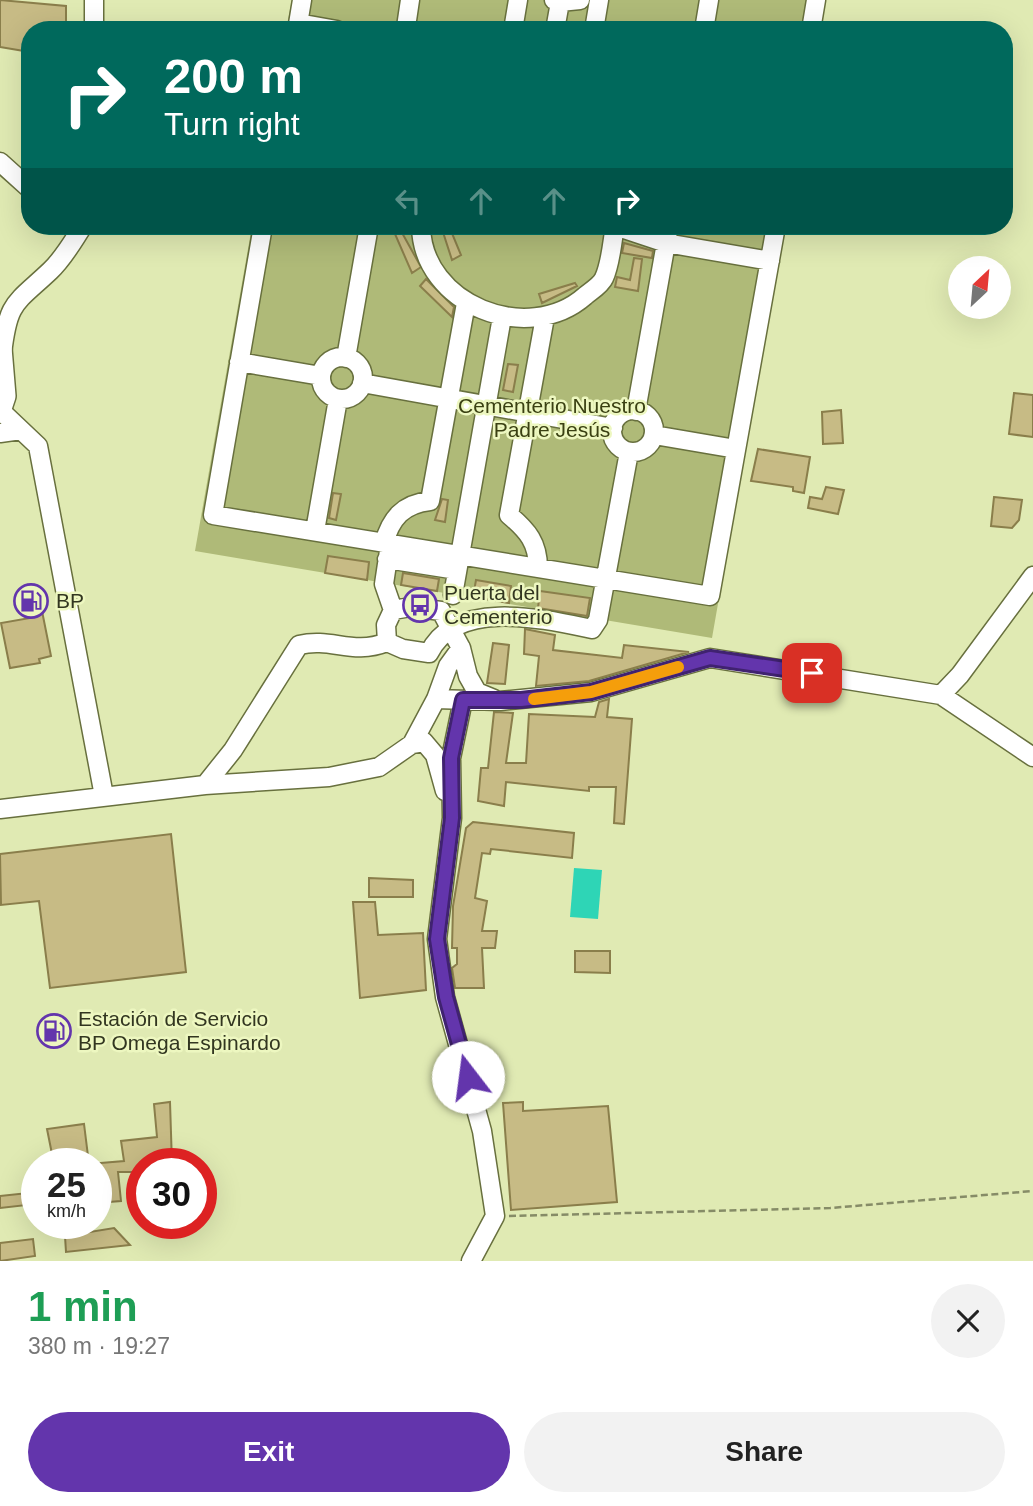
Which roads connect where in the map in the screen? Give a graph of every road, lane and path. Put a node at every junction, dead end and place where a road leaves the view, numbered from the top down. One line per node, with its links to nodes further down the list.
1 (94, 0): 10 (street)
2 (302, 0): 11 (street)
3 (410, 0): 12 (street)
4 (518, 0): 13 (street)
5 (580, 0): 9 (street)
6 (599, 0): 15 (street)
7 (709, 0): 16 (street)
8 (816, 0): 17 (street)
9 (557, 1): 14 (street)
10 (93, 21)
11 (298, 21)
12 (405, 21)
13 (514, 21)
14 (556, 21)
15 (596, 21)
16 (706, 21)
17 (812, 21)
18 (0, 162): 19 (street)
19 (21, 181)
20 (76, 235): 29 (street)
21 (261, 235): 36 (street)
22 (367, 235): 35 (street)
23 (424, 235): 31 (street)
24 (613, 235): 33 (street)
25 (667, 235): 43 (street)
26 (671, 235): 28 (street)
27 (774, 235): 28 (street)
28 (770, 261): 49 (street)
29 (19, 297): 30 (street); 34 (street)
30 (0, 301)
31 (466, 303): 32 (street); 39 (street)
32 (502, 317): 33 (street); 41 (street)
33 (545, 317): 44 (street)
34 (1, 351): 42 (main road)
35 (346, 358): 37 (street); 38 (street)
36 (239, 362): 37 (street); 51 (street)
37 (321, 376): 40 (street)
38 (362, 383): 39 (street); 40 (street)
39 (449, 398): 41 (street); 52 (street)
40 (338, 399): 51 (street)
41 (486, 405): 44 (street); 53 (street)
42 (0, 409): 46 (street)
43 (636, 411): 45 (street); 48 (street)
44 (528, 412): 45 (street); 54 (street)
45 (612, 428): 50 (street)
46 (21, 430): 47 (street); 70 (street)
47 (0, 433)
48 (654, 435): 49 (street); 50 (street)
49 (737, 449): 56 (street)
50 (629, 452): 56 (street)
51 (315, 531): 52 (street)
52 (387, 549): 53 (street); 58 (street)
53 (459, 563): 54 (street); 57 (street)
54 (538, 568): 56 (street)
55 (1033, 576): 64 (street)
56 (605, 579): 59 (street)
57 (453, 596)
58 (393, 610): 59 (street); 60 (street)
59 (451, 628): 61 (street); 62 (street)
60 (387, 642): 62 (street); 71 (street)
61 (461, 648): 63 (street); 67 (street)
62 (429, 653): 63 (street)
63 (443, 679): 65 (street)
64 (941, 695): 67 (street); 69 (street)
65 (436, 699): 66 (street); 68 (street)
66 (463, 700): 67 (street); 75 (street)
67 (500, 701)
68 (412, 744): 71 (street); 75 (street)
69 (1033, 757)
70 (100, 766): 72 (street); 73 (street)
71 (205, 785): 72 (street)
72 (104, 796): 73 (street)
73 (78, 799): 74 (street)
74 (0, 809)
75 (452, 818): 77 (street)
76 (1033, 1191): 77 (path)
77 (495, 1216): 78 (street)
78 (471, 1261)

